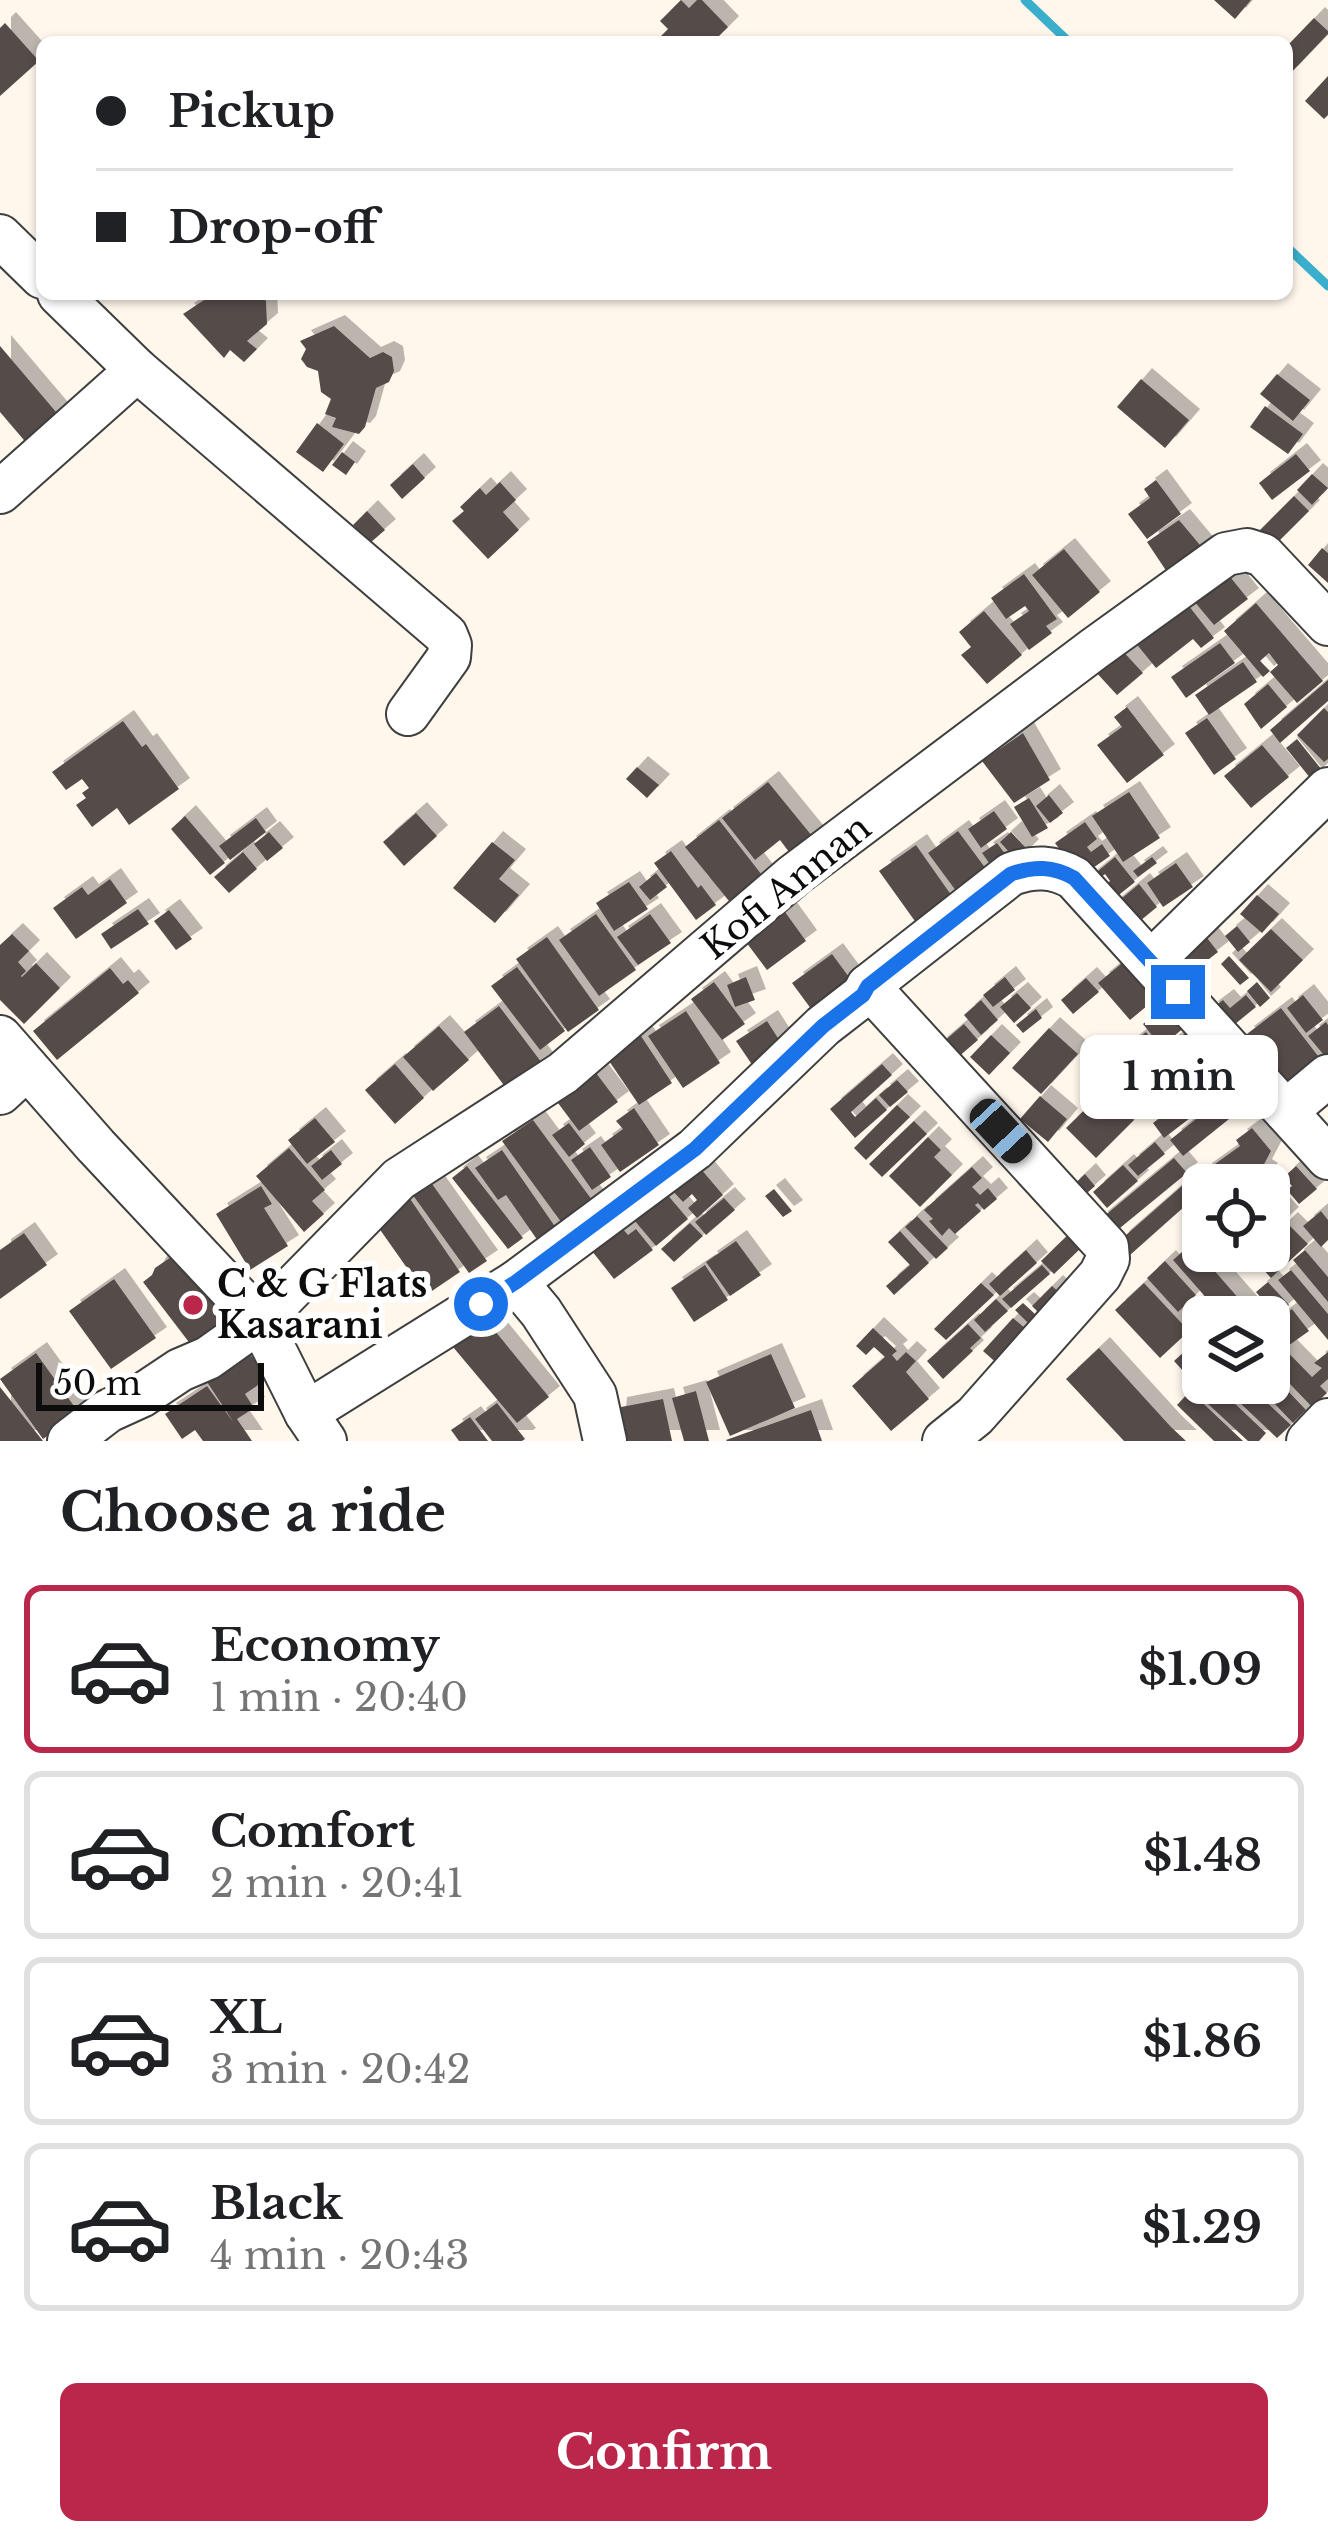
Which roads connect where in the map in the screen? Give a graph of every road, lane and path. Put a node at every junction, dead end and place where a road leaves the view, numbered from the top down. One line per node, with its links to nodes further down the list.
1 (0, 236): 2 (street)
2 (36, 272)
3 (65, 300): 4 (street)
4 (137, 370): 5 (street); 7 (street)
5 (0, 492)
6 (1328, 624): 16 (street, Kofi Annan)
7 (408, 714)
8 (1328, 789): 9 (street)
9 (1150, 962): 10 (street); 13 (street)
10 (868, 986): 15 (street); 21 (street)
11 (9, 1066): 16 (street)
12 (1328, 1076): 13 (street)
13 (1286, 1111): 14 (street)
14 (1328, 1158)
15 (516, 1282): 18 (street); 20 (street)
16 (260, 1321): 18 (street); 19 (street, Kofi Annan)
17 (1328, 1420): 22 (street)
18 (315, 1427)
19 (70, 1441)
20 (605, 1441)
21 (944, 1441)
22 (1308, 1441)

